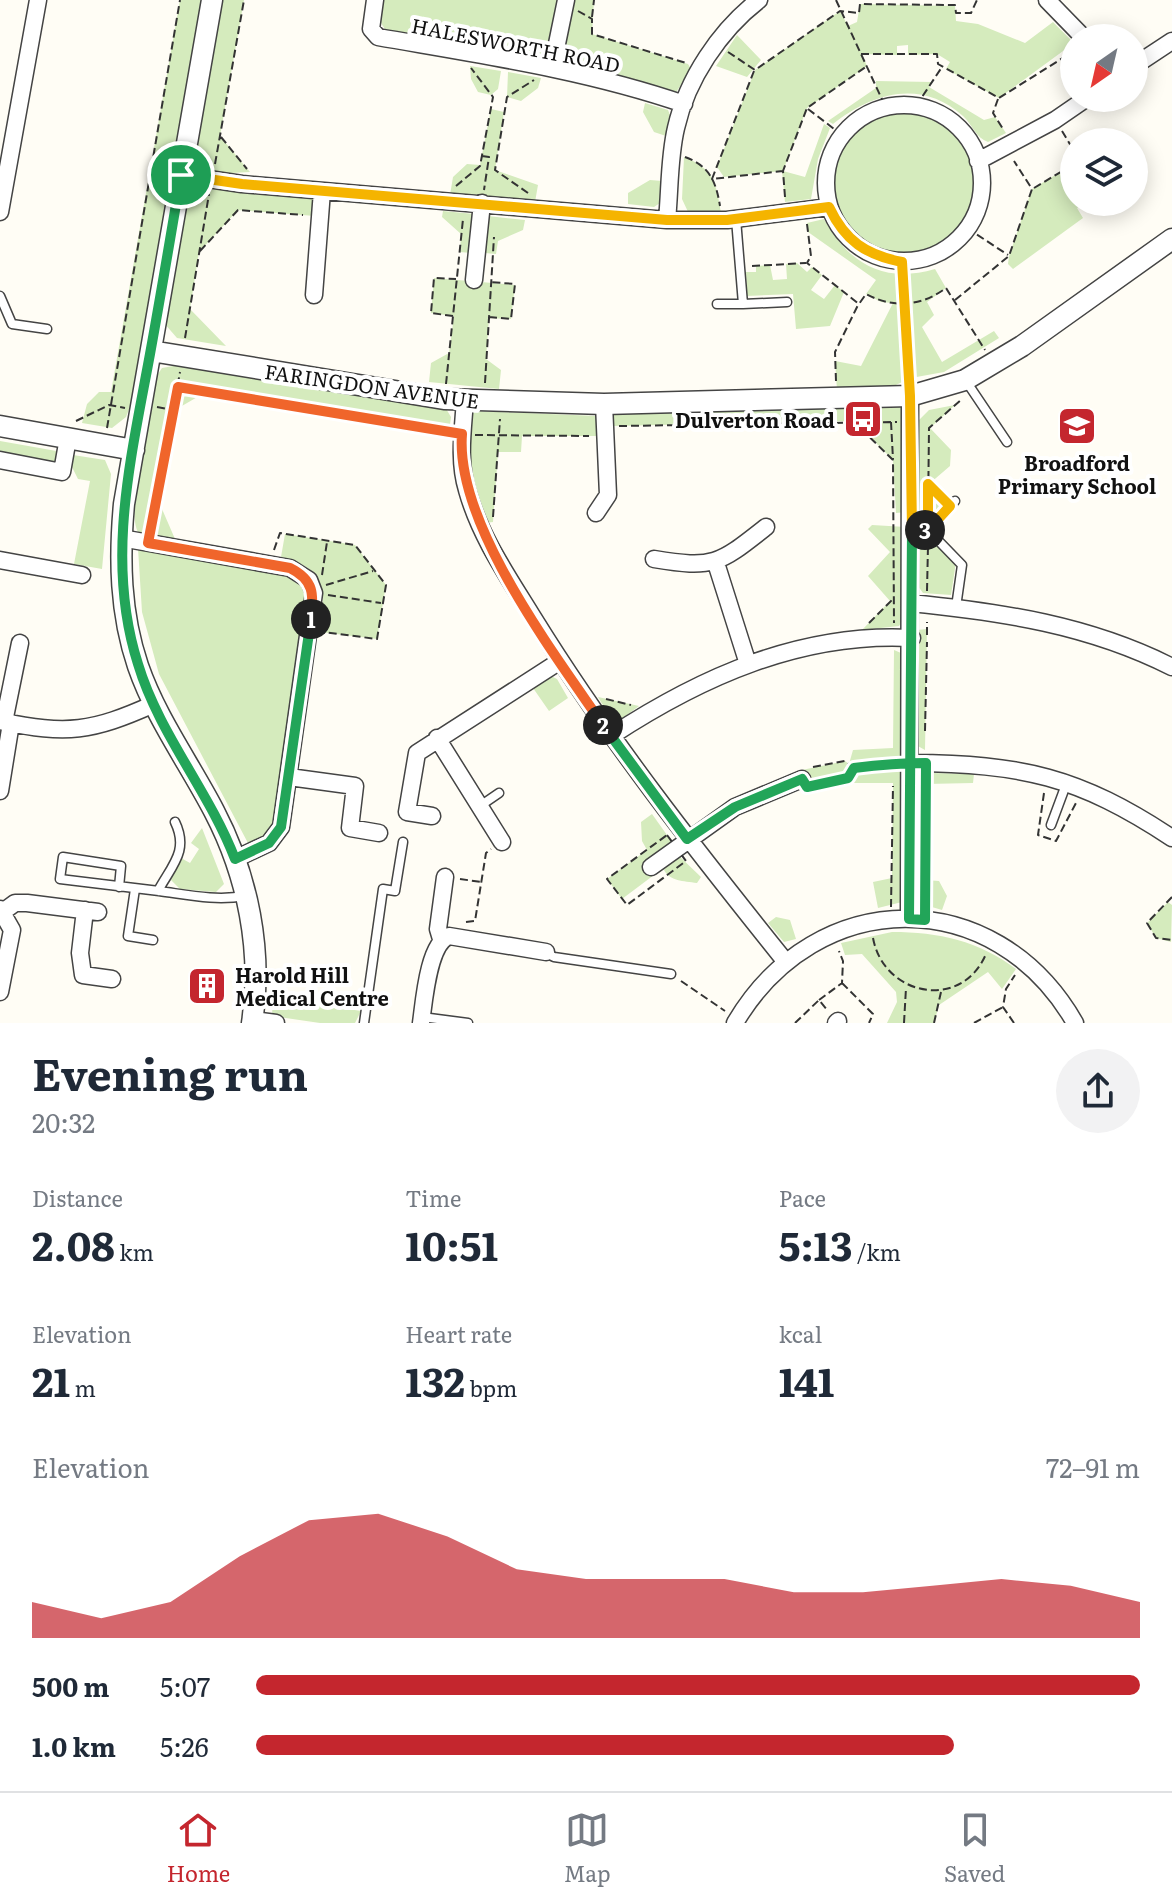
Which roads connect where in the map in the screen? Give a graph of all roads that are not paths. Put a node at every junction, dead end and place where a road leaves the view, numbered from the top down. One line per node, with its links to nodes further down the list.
1 (38, 0): 15 (street)
2 (212, 0): 14 (street)
3 (375, 0): 10 (street, HALESWORTH ROAD)
4 (759, 0): 11 (street)
5 (1047, 0): 7 (street)
6 (565, 1): 10 (street)
7 (1070, 24)
8 (1172, 41): 9 (street)
9 (1148, 57)
10 (552, 68): 11 (street, HALESWORTH ROAD)
11 (684, 104): 21 (street)
12 (1067, 112): 13 (street)
13 (978, 161): 18 (street); 18 (street)
14 (181, 175): 16 (street); 30 (street)
15 (2, 185): 19 (street)
16 (322, 191): 17 (street); 24 (street)
17 (489, 204): 21 (street); 23 (street)
18 (829, 207): 20 (street)
19 (0, 212)
20 (729, 219): 21 (street); 28 (lane)
21 (667, 220)
22 (1172, 239): 31 (street, FARINGDON AVENUE)
23 (474, 280)
24 (314, 295)
25 (0, 296): 29 (lane)
26 (787, 302): 28 (lane)
27 (717, 304): 28 (lane)
28 (743, 304)
29 (47, 329)
30 (151, 351): 33 (street, FARINGDON AVENUE); 38 (street)
31 (964, 390): 32 (street, FARINGDON AVENUE); 37 (lane)
32 (910, 396): 34 (street, FARINGDON AVENUE); 43 (street)
33 (474, 400): 34 (street, FARINGDON AVENUE); 53 (street)
34 (604, 404): 41 (street)
35 (0, 426): 36 (street)
36 (67, 432): 38 (street); 39 (street)
37 (1007, 442)
38 (134, 450): 44 (street)
39 (0, 460)
40 (953, 504): 43 (lane)
41 (596, 513)
42 (766, 527): 47 (street)
43 (920, 530): 49 (street); 50 (lane)
44 (121, 538): 56 (street); 61 (street)
45 (654, 559): 47 (street)
46 (0, 560): 48 (street)
47 (716, 563): 54 (street)
48 (82, 575)
49 (910, 602): 50 (street); 51 (street)
50 (956, 607): 55 (street)
51 (912, 638): 54 (street); 60 (street)
52 (20, 643): 57 (street)
53 (560, 661): 58 (street); 59 (street)
54 (748, 664): 58 (street)
55 (1172, 667)
56 (154, 704): 57 (street); 75 (street)
57 (5, 722): 64 (street)
58 (611, 736): 72 (street)
59 (437, 738): 66 (street); 67 (street)
60 (918, 763): 63 (street); 85 (street)
61 (289, 777): 70 (street); 75 (street)
62 (802, 779): 72 (street)
63 (1067, 781): 69 (lane); 71 (street)
64 (0, 791)
65 (499, 793): 66 (lane)
66 (479, 806): 74 (street)
67 (432, 816)
68 (175, 822): 82 (lane)
69 (1051, 825)
70 (379, 833)
71 (1172, 838)
72 (687, 839): 76 (street); 89 (street)
73 (403, 842): 78 (lane)
74 (502, 842)
75 (235, 859): 83 (street)
76 (651, 867)
77 (445, 877): 86 (street)
78 (396, 883): 79 (lane); 97 (lane)
79 (409, 885)
80 (119, 887): 80 (lane); 81 (lane)
81 (135, 889): 82 (lane); 87 (lane)
82 (158, 891): 83 (lane)
83 (246, 896): 95 (street)
84 (2, 910): 91 (street); 92 (street)
85 (917, 919): 89 (street); 99 (street)
86 (441, 939): 88 (street); 93 (street)
87 (153, 940)
88 (546, 952): 90 (lane)
89 (785, 961): 94 (street)
90 (671, 974)
91 (112, 979)
92 (0, 992)
93 (422, 1020): 98 (lane)
94 (736, 1021)
95 (252, 1022): 96 (street)
96 (276, 1023)
97 (364, 1023)
98 (468, 1023)
99 (1075, 1023)

